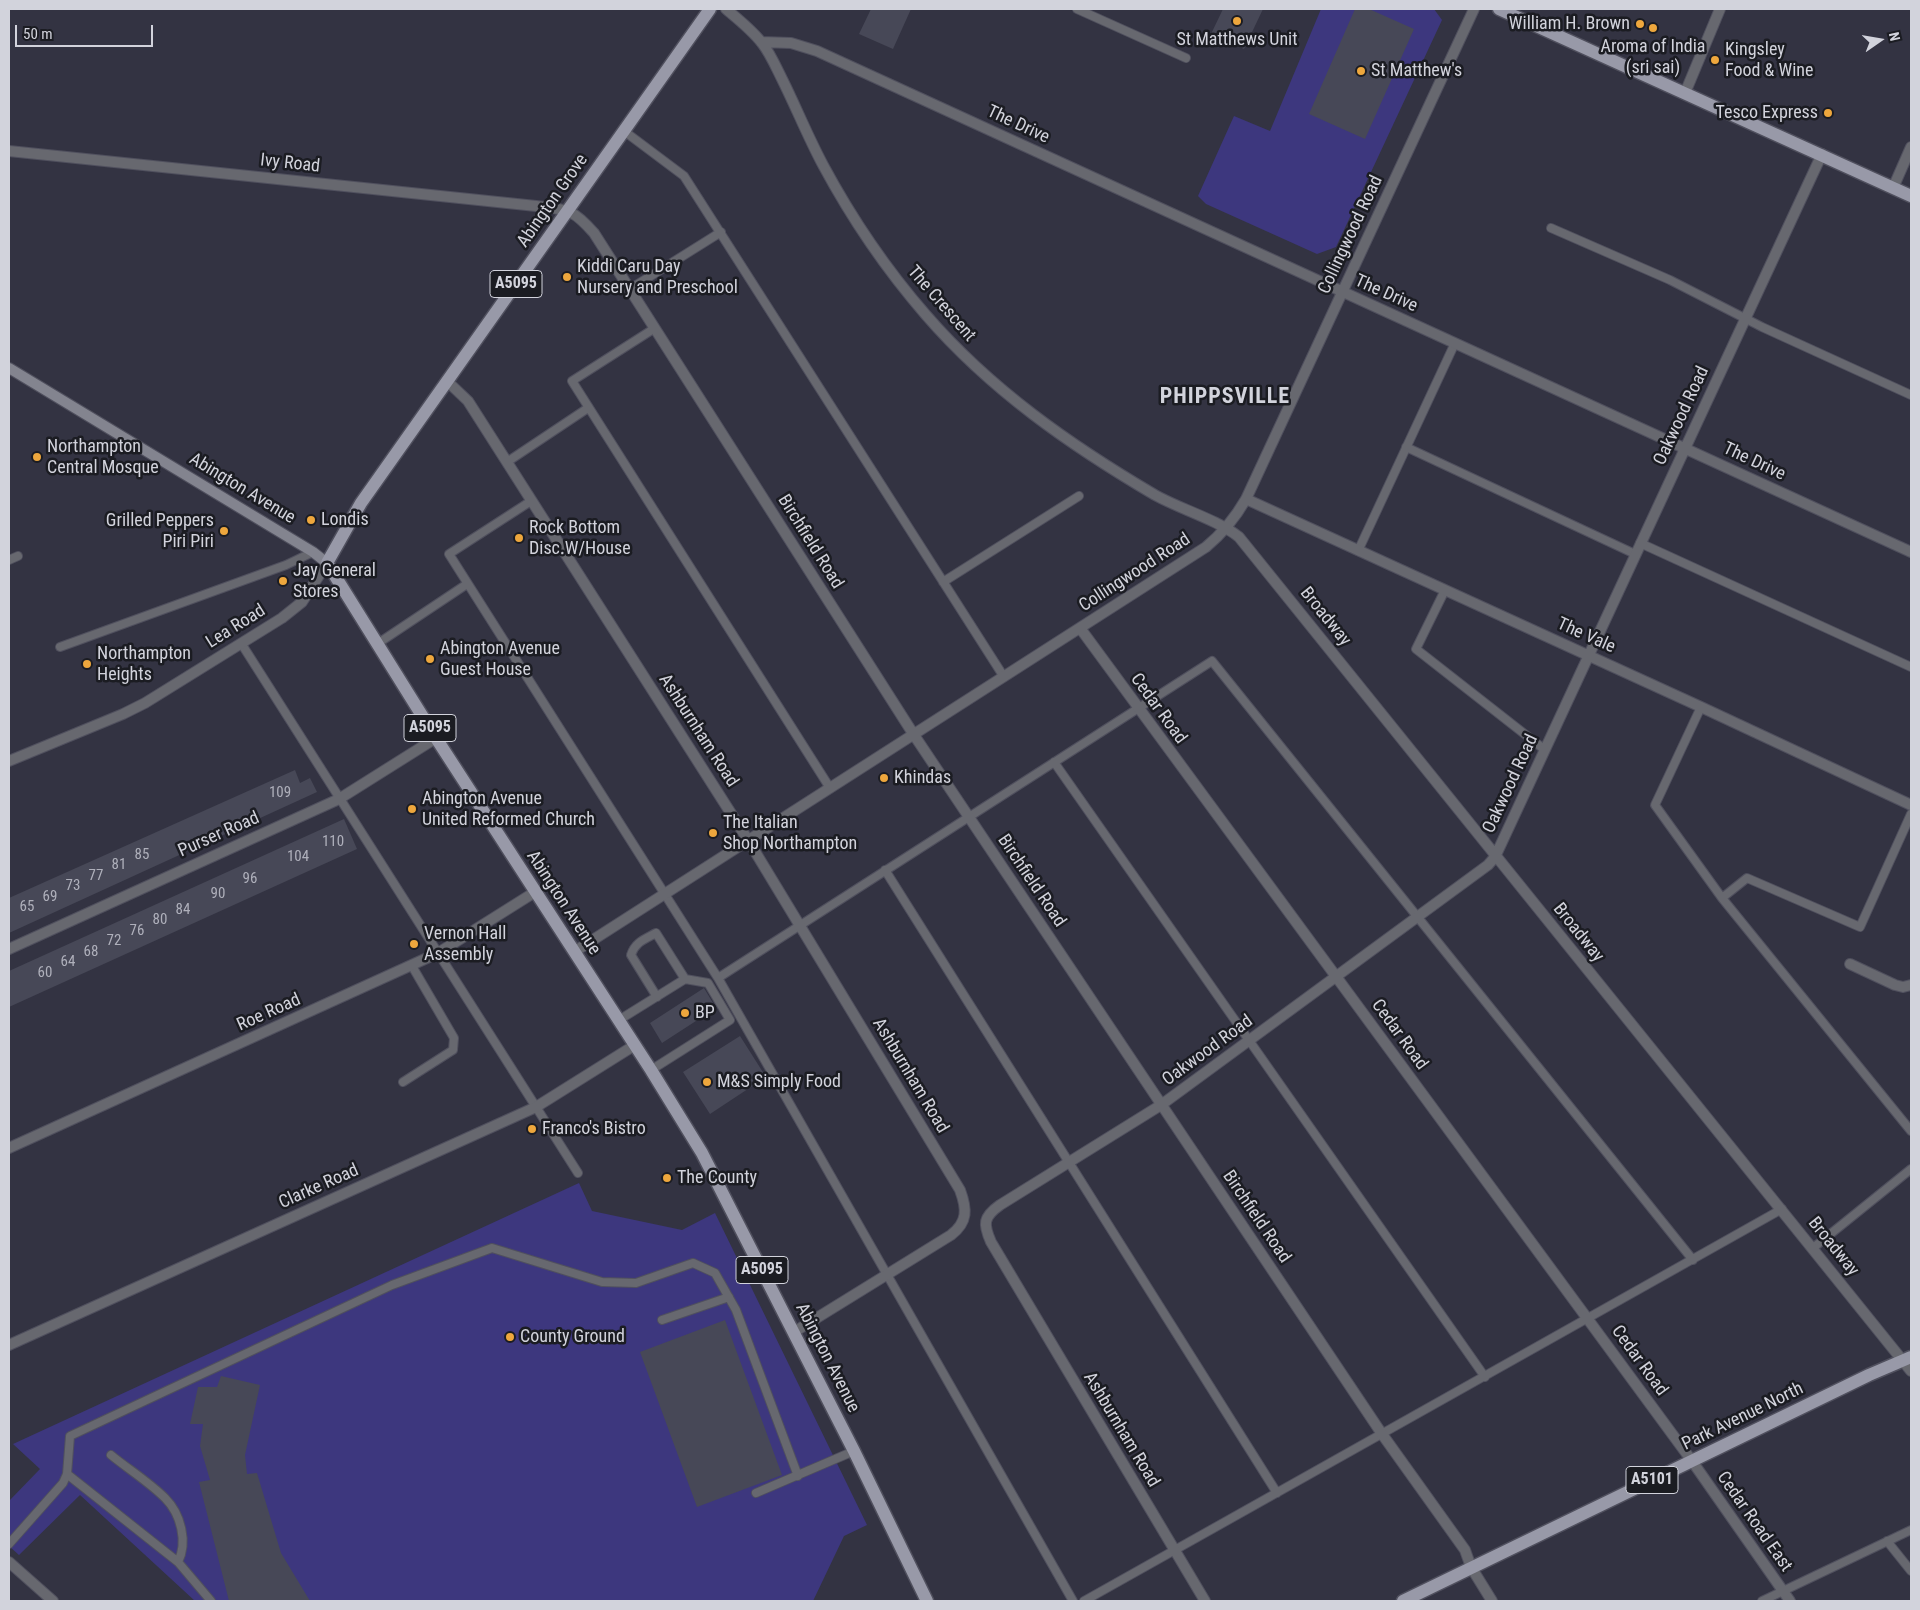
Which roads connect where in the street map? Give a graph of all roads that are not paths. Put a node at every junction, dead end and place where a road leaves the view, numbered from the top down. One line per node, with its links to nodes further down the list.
1 (710, 9): 10 (main road, Abington Grove / A5095)
2 (726, 9): 7 (street, The Crescent)
3 (1077, 9): 8 (lane)
4 (1474, 9): 20 (street, Collingwood Road)
5 (1499, 9): 9 (main road)
6 (1720, 9): 9 (street)
7 (762, 42): 20 (street, The Drive); 34 (street, The Crescent)
8 (1186, 58)
9 (1685, 93): 13 (main road)
10 (624, 131): 16 (main road, Abington Grove / A5095); 18 (lane)
11 (1911, 147): 14 (street)
12 (9, 152): 16 (street, Ivy Road)
13 (1822, 154): 14 (main road); 21 (street, Oakwood Road)
14 (1892, 188): 15 (main road)
15 (1911, 196)
16 (568, 210): 19 (street, Birchfield Road); 25 (main road, Abington Grove / A5095)
17 (1551, 228): 21 (lane)
18 (721, 232): 19 (lane); 43 (lane)
19 (630, 289): 22 (street, Birchfield Road)
20 (1342, 292): 23 (street, The Drive); 32 (street, Collingwood Road)
21 (1745, 318): 26 (lane); 29 (street, Oakwood Road)
22 (655, 328): 27 (lane); 55 (street, Birchfield Road)
23 (1455, 343): 28 (lane); 29 (street, The Drive)
24 (9, 368): 37 (main road, Abington Avenue)
25 (447, 381): 30 (street, Ashburnham Road); 42 (main road, Abington Grove / A5095)
26 (1911, 395)
27 (588, 408): 30 (lane); 60 (lane)
28 (1406, 447): 36 (lane); 39 (lane)
29 (1685, 448): 35 (street, Oakwood Road); 38 (street, The Drive)
30 (507, 462): 33 (street, Ashburnham Road)
31 (1079, 496): 43 (lane)
32 (1246, 499): 34 (street, Collingwood Road); 36 (street, The Vale)
33 (531, 501): 44 (lane); 65 (street, Ashburnham Road)
34 (1227, 528): 46 (street, Collingwood Road); 66 (street, Broadway)
35 (1640, 543): 39 (street, Oakwood Road); 51 (lane)
36 (1358, 551): 45 (street, The Vale)
37 (313, 552): 42 (main road, Abington Avenue); 49 (lane)
38 (1911, 552)
39 (1635, 554): 50 (street, Oakwood Road)
40 (18, 556): 41 (lane)
41 (9, 560)
42 (327, 563): 47 (street, Lea Road); 48 (main road, Abington Avenue / A5095)
43 (943, 582): 52 (lane)
44 (467, 584): 48 (lane); 69 (lane)
45 (1445, 590): 50 (street, The Vale); 57 (lane)
46 (1080, 628): 52 (street, Collingwood Road); 54 (street, Cedar Road)
47 (240, 643): 58 (street, Lea Road); 61 (lane)
48 (377, 644): 56 (main road, Abington Avenue / A5095)
49 (60, 647)
50 (1588, 655): 53 (street, The Vale); 57 (street, Oakwood Road)
51 (1911, 667)
52 (1004, 677): 55 (street, Collingwood Road)
53 (1701, 707): 62 (street, The Vale); 70 (lane)
54 (1138, 709): 59 (lane); 71 (lane); 78 (street, Cedar Road)
55 (914, 735): 60 (street, Collingwood Road); 64 (street, Birchfield Road)
56 (436, 738): 61 (street, Purser Road); 68 (main road, Abington Avenue / A5095)
57 (1545, 750): 66 (street, Oakwood Road)
58 (9, 761)
59 (1054, 762): 64 (lane); 84 (lane)
60 (830, 788): 65 (street, Collingwood Road)
61 (339, 799): 73 (street, Purser Road); 75 (lane)
62 (1911, 805)
63 (1911, 814): 70 (lane)
64 (969, 816): 67 (lane); 88 (street, Birchfield Road)
65 (748, 840): 69 (street, Collingwood Road); 72 (street, Ashburnham Road)
66 (1495, 857): 71 (street, Oakwood Road); 95 (street, Broadway)
67 (885, 870): 72 (lane); 92 (lane)
68 (535, 892): 74 (main road, Abington Avenue / A5095); 75 (street, Roe Road)
69 (666, 893): 74 (street, Collingwood Road); 80 (lane)
70 (1722, 898): 90 (lane)
71 (1418, 917): 78 (street, Oakwood Road); 98 (lane)
72 (800, 925): 80 (lane); 99 (street, Ashburnham Road)
73 (9, 949)
74 (574, 952): 83 (main road, Abington Avenue / A5095)
75 (438, 953): 77 (street, Roe Road); 89 (lane)
76 (1850, 964): 81 (street)
77 (412, 966): 87 (lane); 91 (street, Roe Road)
78 (1336, 976): 84 (street, Oakwood Road); 101 (street, Cedar Road)
79 (685, 978): 82 (lane); 82 (lane); 86 (lane)
80 (718, 978): 99 (lane)
81 (1911, 985)
82 (657, 996): 83 (lane)
83 (618, 1020): 85 (main road, Abington Avenue / A5095)
84 (1249, 1041): 88 (street, Oakwood Road); 107 (lane)
85 (635, 1045): 86 (main road, Abington Avenue / A5095); 89 (street, Clarke Road)
86 (651, 1070): 103 (main road, Abington Avenue / A5095)
87 (403, 1082)
88 (1161, 1105): 92 (street, Oakwood Road); 108 (street, Birchfield Road)
89 (536, 1107): 94 (lane); 104 (street, Clarke Road)
90 (1911, 1131)
91 (9, 1148)
92 (1069, 1163): 96 (street, Oakwood Road); 115 (lane)
93 (1911, 1169): 97 (lane)
94 (578, 1173)
95 (1782, 1209): 97 (street, Broadway); 98 (lane)
96 (985, 1221): 119 (street, Ashburnham Road)
97 (1813, 1248): 105 (street, Broadway)
98 (1693, 1260): 101 (lane)
99 (888, 1275): 103 (street); 128 (lane)
100 (728, 1297): 102 (lane); 112 (lane); 113 (lane)
101 (1587, 1318): 107 (lane); 111 (street, Cedar Road)
102 (662, 1320)
103 (794, 1332): 109 (main road, Abington Avenue / A5095)
104 (9, 1345)
105 (1907, 1359): 106 (street, Broadway); 111 (main road, Park Avenue North / A5101)
106 (1911, 1370)
107 (1485, 1377): 108 (lane)
108 (1382, 1434): 115 (lane); 122 (street, Birchfield Road)
109 (854, 1450): 113 (lane); 127 (main road, Abington Avenue / A5095)
110 (111, 1455): 121 (lane)
111 (1692, 1461): 122 (main road, Park Avenue North / A5101); 124 (street, Cedar Road East)
112 (67, 1474): 118 (lane); 121 (lane)
113 (798, 1476): 114 (lane)
114 (756, 1493)
115 (1277, 1493): 119 (lane)
116 (1911, 1530): 117 (lane)
117 (1887, 1541): 123 (lane); 124 (lane)
118 (9, 1544)
119 (1174, 1551): 129 (lane); 130 (street, Ashburnham Road)
120 (9, 1562): 125 (street)
121 (178, 1562): 126 (lane)
122 (1471, 1567): 131 (main road, Park Avenue North / A5101); 132 (street, Birchfield Road)
123 (1911, 1571)
124 (1783, 1591): 133 (lane); 134 (street, Cedar Road East)
125 (53, 1601)
126 (212, 1601)
127 (927, 1601)
128 (1073, 1601)
129 (1084, 1601)
130 (1205, 1601)
131 (1403, 1601)
132 (1492, 1601)
133 (1762, 1601)
134 (1790, 1601)

